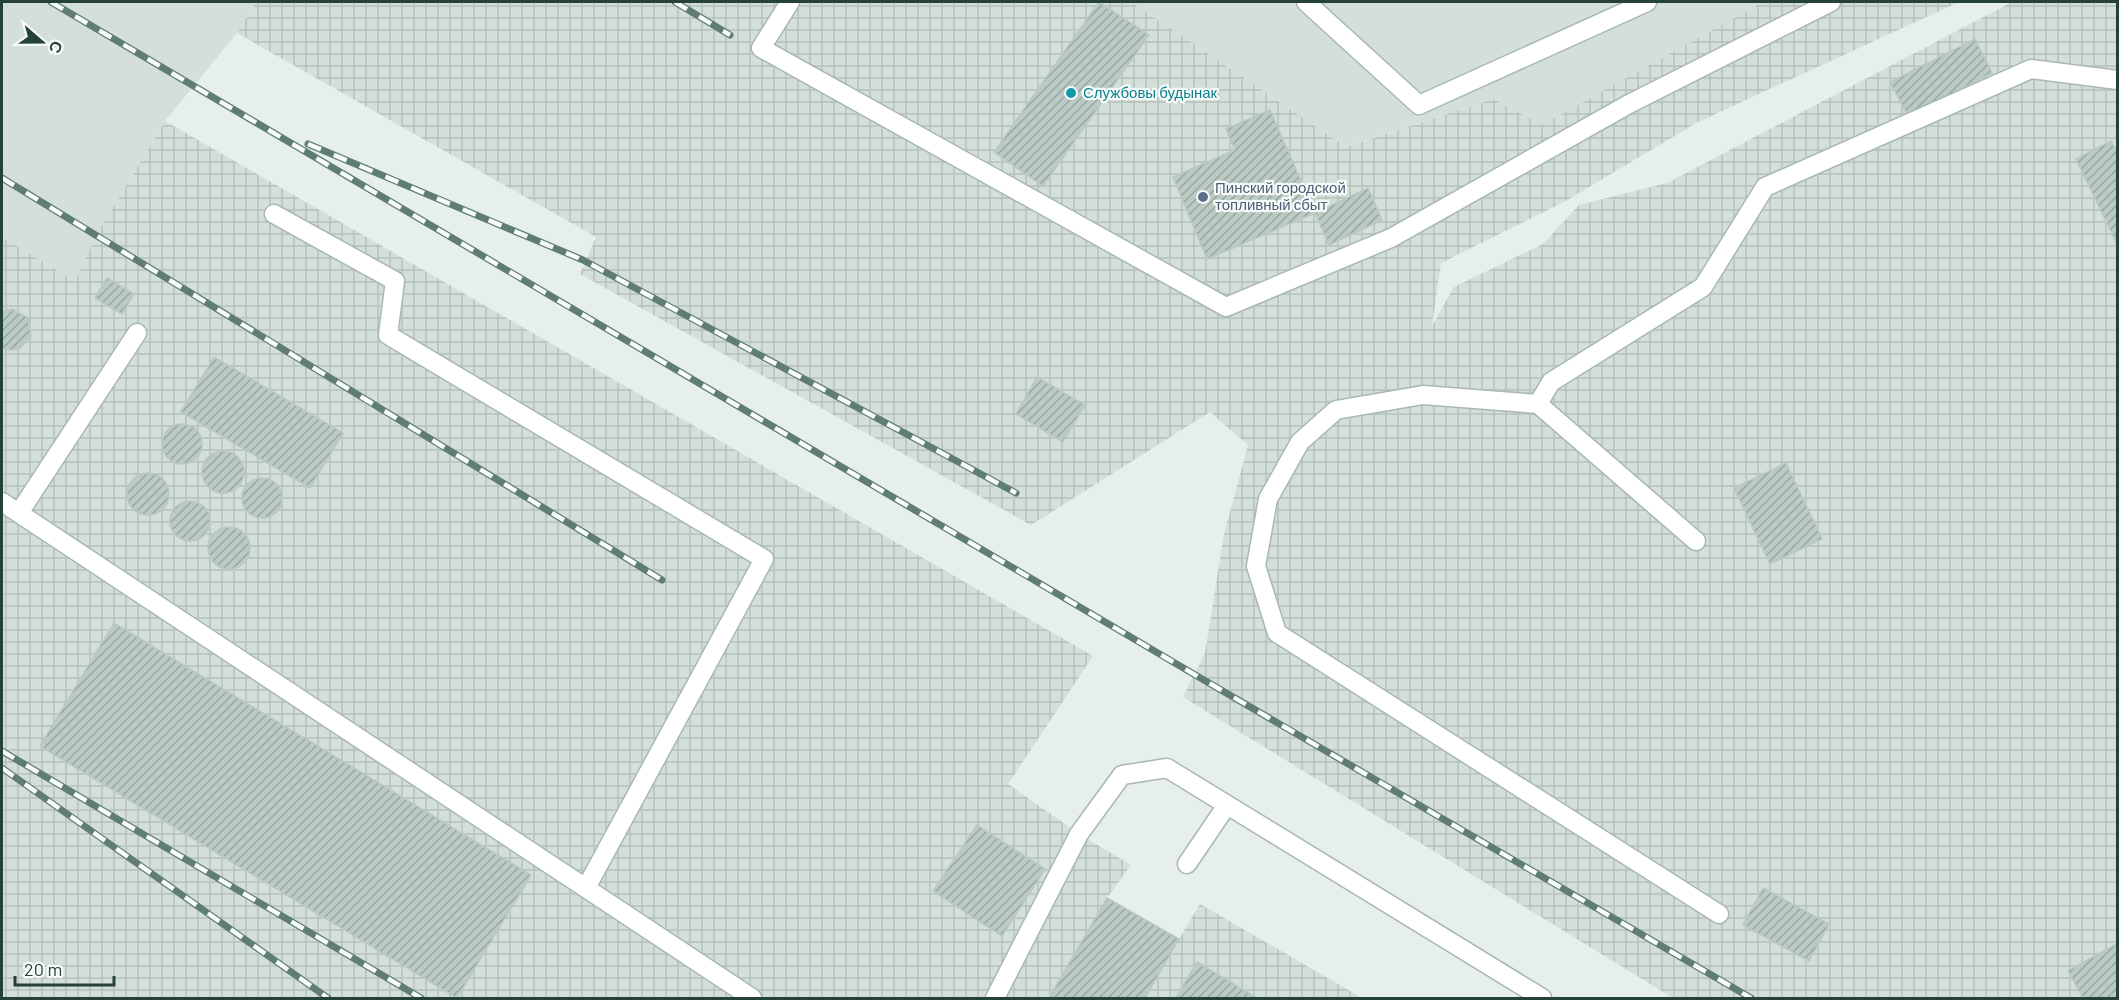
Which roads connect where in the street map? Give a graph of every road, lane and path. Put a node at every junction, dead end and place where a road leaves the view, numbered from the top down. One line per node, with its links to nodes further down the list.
1 (790, 2): 4 (lane)
2 (1306, 2): 3 (lane)
3 (1647, 2)
4 (1831, 2)
5 (2118, 80): 8 (lane)
6 (274, 214): 14 (lane)
7 (137, 333): 10 (lane)
8 (1538, 404): 11 (lane); 15 (lane)
9 (2, 502): 10 (lane)
10 (19, 513): 14 (lane)
11 (1696, 542)
12 (1227, 805): 13 (lane); 17 (lane); 18 (lane)
13 (1187, 864)
14 (586, 888): 16 (lane)
15 (1719, 914)
16 (752, 999)
17 (995, 999)
18 (1542, 999)

